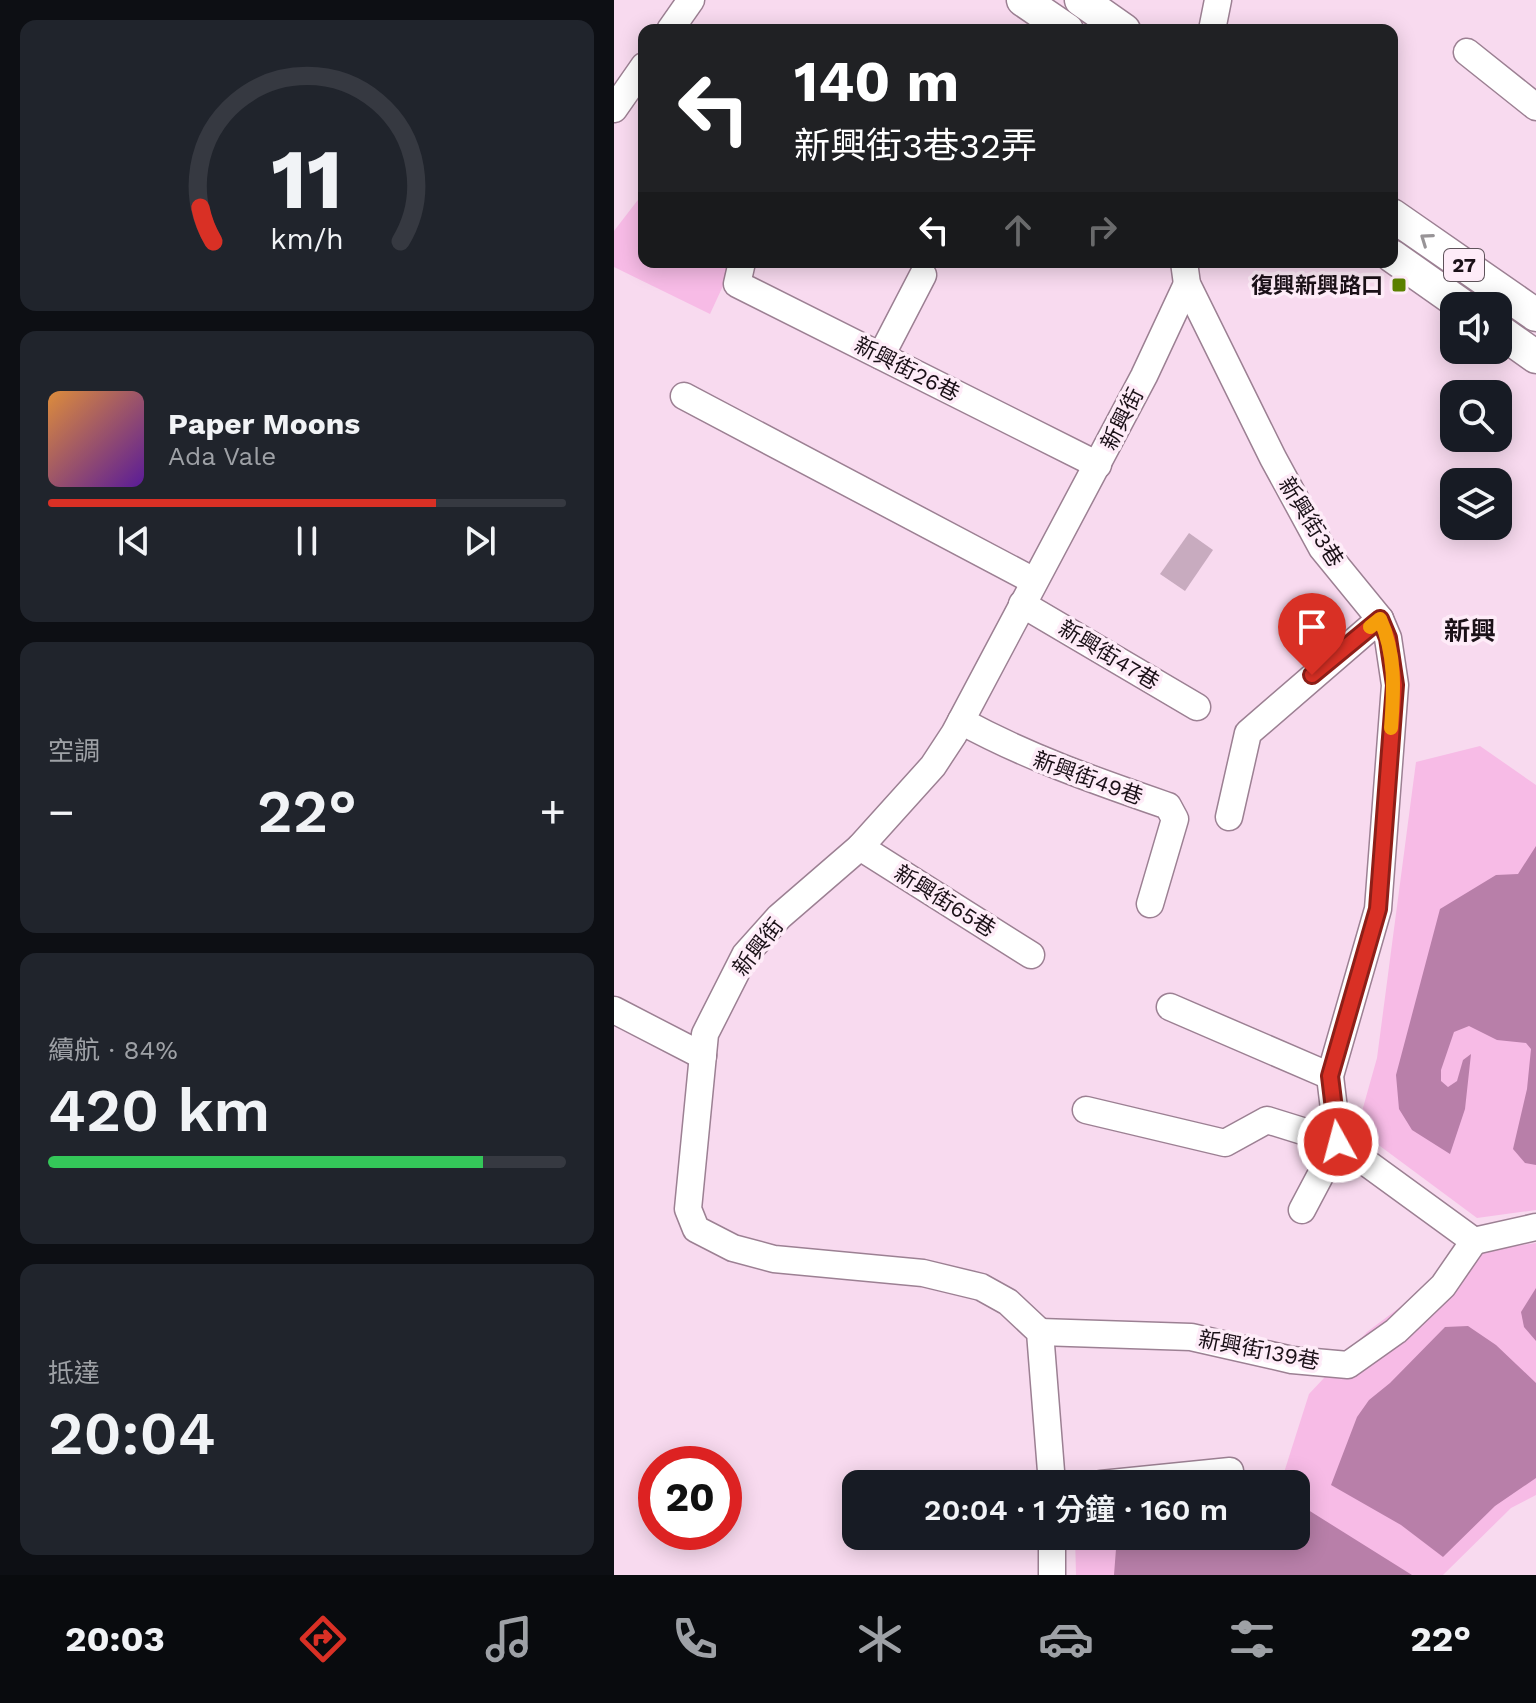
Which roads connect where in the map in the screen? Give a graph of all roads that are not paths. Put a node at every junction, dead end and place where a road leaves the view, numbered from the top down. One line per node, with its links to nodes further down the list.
1 (691, 0): 5 (street)
2 (1023, 0): 6 (main road)
3 (1081, 0): 7 (main road)
4 (1218, 0): 8 (street)
5 (674, 24)
6 (1058, 24)
7 (1115, 24)
8 (1213, 24)
9 (1467, 52): 11 (street)
10 (638, 75): 12 (street)
11 (1536, 107)
12 (614, 109)
13 (1398, 219): 19 (main road, 27, one-way to 13)
14 (1398, 260): 18 (main road, 27)
15 (741, 268): 21 (street, 新興街26巷)
16 (1182, 269): 24 (street, 新興街); 26 (street, 新興街3巷)
17 (923, 275): 21 (street)
18 (1443, 292)
19 (1536, 315)
20 (1512, 340): 22 (main road)
21 (881, 356): 24 (street, 新興街26巷)
22 (1536, 357)
23 (684, 396): 25 (street, 新興街47巷)
24 (1098, 465): 25 (street, 新興街)
25 (1028, 592): 27 (street, 新興街47巷); 28 (street, 新興街)
26 (1380, 619): 29 (street); 36 (street, 新興街3巷)
27 (1197, 707)
28 (961, 721): 30 (street, 新興街); 31 (street, 新興街49巷)
29 (1229, 817)
30 (860, 847): 32 (street, 新興街65巷); 35 (street, 新興街)
31 (1150, 904)
32 (1031, 955)
33 (1170, 1007): 36 (street)
34 (614, 1010): 35 (street)
35 (703, 1056): 42 (street, 新興街)
36 (1330, 1076): 38 (street, 新興街3巷)
37 (1086, 1110): 38 (street)
38 (1338, 1142): 39 (street); 41 (street)
39 (1302, 1210)
40 (1536, 1227): 41 (street)
41 (1474, 1241): 42 (street, 新興街139巷)
42 (1040, 1332): 43 (street)
43 (1051, 1470)
44 (1052, 1550): 45 (street)
45 (1052, 1575)

